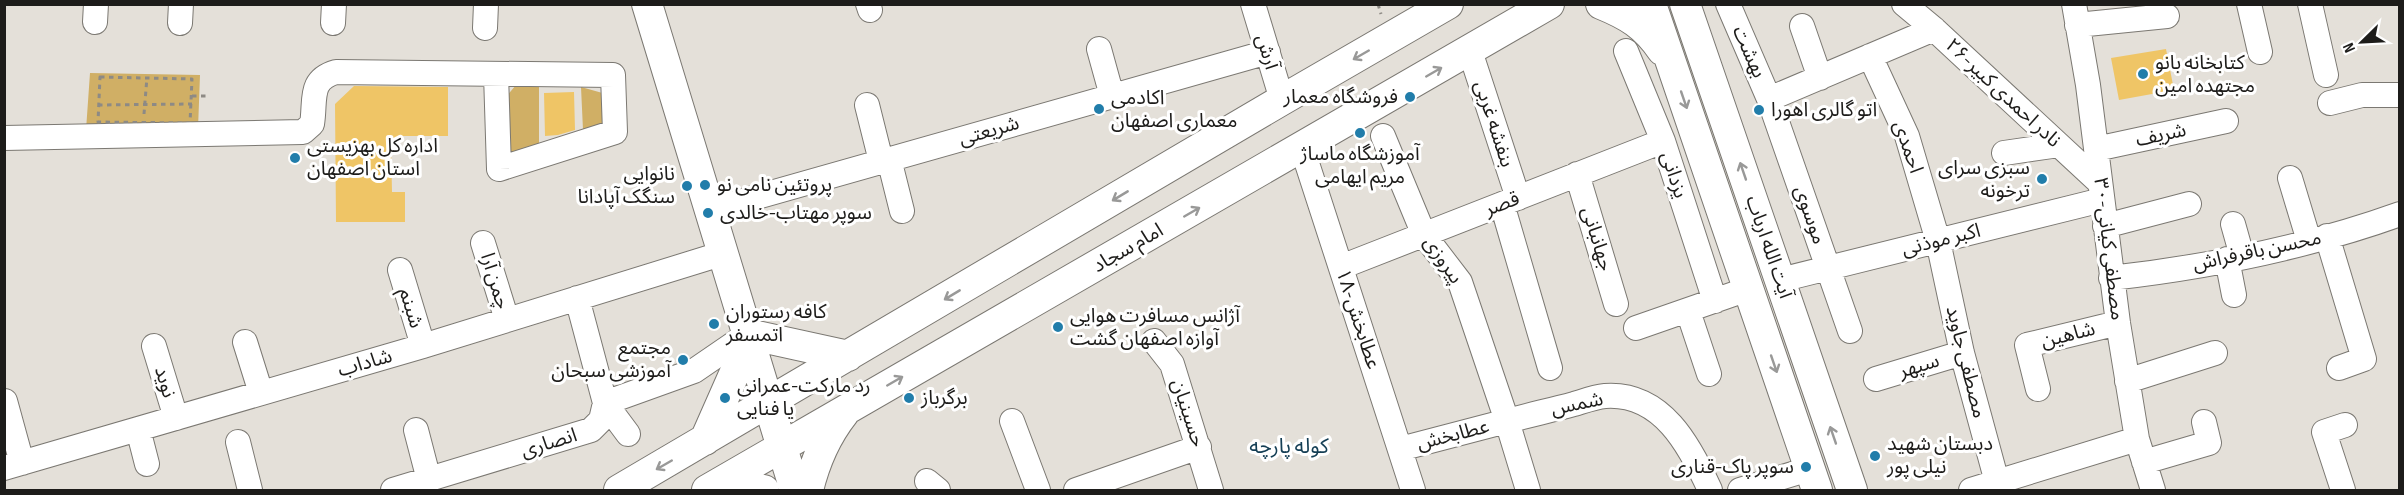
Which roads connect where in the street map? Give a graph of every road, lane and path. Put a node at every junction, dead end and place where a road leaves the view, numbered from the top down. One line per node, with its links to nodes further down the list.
1 (647, 4): 55 (main road)
2 (1253, 4): 21 (street, آرش)
3 (1448, 4): 34 (main road, one-way to 34)
4 (1601, 4): 24 (main road)
5 (1652, 4): 24 (main road, آیت الله ارباب)
6 (1685, 4): 17 (main road, آیت الله ارباب)
7 (1694, 4): 17 (main road)
8 (1728, 4): 33 (street, بهشت)
9 (1904, 4): 16 (street, ۲۶-نادر احمدی کبیر)
10 (2249, 4): 22 (street)
11 (2310, 4): 26 (street)
12 (1551, 7): 19 (main road, امام سجاد)
13 (2076, 15): 14 (street); 47 (street, ۳۰-مصطفی کیانی)
14 (2167, 16)
15 (1802, 26): 28 (street)
16 (1934, 29): 23 (street); 45 (street, ۲۶-نادر احمدی کبیر)
17 (1699, 44): 71 (main road, آیت الله ارباب, one-way to 17)
18 (1099, 49): 32 (street)
19 (1470, 51): 46 (main road, امام سجاد, one-way to 19); 53 (street, بنفشه غربی)
20 (1626, 51): 44 (street, یزدانی)
21 (1268, 52): 32 (street, شریعتی); 34 (street, آرش)
22 (2260, 52)
23 (1870, 57): 28 (street); 62 (street, احمدی)
24 (1672, 65): 73 (main road, آیت الله ارباب, one-way to 73)
25 (496, 74): 25 (street); 43 (street)
26 (2326, 75)
27 (147, 77): 30 (path); 37 (path); 38 (path)
28 (1820, 78): 33 (street)
29 (2400, 95): 35 (street)
30 (192, 96): 31 (path); 36 (path)
31 (210, 96)
32 (1112, 96): 49 (street, شریعتی)
33 (1769, 99): 68 (street, موسوی)
34 (1282, 100): 64 (main road, one-way to 64)
35 (2330, 103)
36 (192, 104): 38 (path); 41 (path)
37 (98, 105): 38 (path); 41 (path)
38 (145, 105): 41 (path)
39 (867, 105): 49 (street)
40 (2226, 121): 47 (street, شریف)
41 (144, 123)
42 (1383, 136): 60 (street, پیروزی)
43 (6, 138)
44 (1662, 141): 50 (street, قصر); 76 (street, یزدانی)
45 (2059, 145): 48 (street); 52 (street, ۲۶-نادر احمدی کبیر)
46 (1302, 148): 67 (street, ۱۸-عطابخش); 72 (main road, امام سجاد, one-way to 46)
47 (2096, 149): 52 (street, ۳۰-مصطفی کیانی)
48 (2004, 153)
49 (885, 160): 55 (street, شریعتی); 56 (street)
50 (1577, 174): 53 (street, قصر); 77 (street, جهانبانی)
51 (2290, 178): 61 (street)
52 (2101, 192): 59 (street, ۳۰-مصطفی کیانی); 62 (street, اکبر موذنی)
53 (1510, 201): 60 (street, قصر); 93 (street, بنفشه غربی)
54 (2188, 204): 59 (street)
55 (711, 210): 65 (main road)
56 (902, 212)
57 (2400, 214): 61 (street, محسن باقرفراش)
58 (2233, 224): 66 (street)
59 (2106, 226): 70 (street, ۳۰-مصطفی کیانی)
60 (1424, 235): 67 (street, قصر); 106 (street, پیروزی)
61 (2318, 239): 66 (street, محسن باقرفراش); 94 (street)
62 (1938, 241): 68 (street, اکبر موذنی); 90 (street, مصطفی جاوید)
63 (483, 243): 79 (street, چمن آرا)
64 (1038, 244): 72 (main road); 92 (main road, one-way to 92)
65 (724, 253): 75 (street, شاداب); 85 (main road)
66 (2235, 257): 70 (street, محسن باقرفراش); 74 (street)
67 (1341, 267): 117 (street, ۱۸-عطابخش)
68 (1828, 267): 71 (street, اکبر موذنی); 83 (street, موسوی)
69 (400, 270): 89 (street, شبنم)
70 (2111, 278): 81 (street, ۳۰-مصطفی کیانی)
71 (1780, 279): 80 (main road, آیت الله ارباب)
72 (1064, 285): 103 (main road, امام سجاد, one-way to 72)
73 (1748, 289): 76 (street); 84 (main road, آیت الله ارباب)
74 (2234, 295)
75 (576, 298): 79 (street, شاداب); 101 (street)
76 (1715, 301): 78 (street)
77 (1616, 304)
78 (1688, 311): 82 (street); 95 (street)
79 (507, 320): 89 (street, شاداب)
80 (1794, 321): 84 (main road); 138 (main road, آیت الله ارباب, one-way to 80)
81 (2118, 323): 97 (street, ۳۰-مصطفی کیانی); 98 (street, شاهین)
82 (1636, 328)
83 (1850, 331)
84 (1763, 332): 122 (main road, آیت الله ارباب, one-way to 122)
85 (748, 334): 92 (main road); 101 (street); 102 (main road); 113 (main road)
86 (1154, 341): 116 (street, حسینیان)
87 (245, 342): 99 (street)
88 (154, 346): 104 (street, نوید)
89 (423, 346): 99 (street, شاداب)
90 (1962, 353): 96 (street, سپهر); 123 (street, مصطفی جاوید)
91 (2215, 353): 97 (street)
92 (848, 356): 102 (main road)
93 (1550, 368)
94 (2340, 368)
95 (1709, 374)
96 (1876, 380)
97 (2127, 381): 112 (street, ۳۰-مصطفی کیانی)
98 (2038, 389)
99 (261, 393): 104 (street, شاداب)
100 (5, 401): 120 (street)
101 (605, 403): 111 (street); 121 (street, انصاری)
102 (769, 403): 113 (main road); 115 (main road)
103 (846, 410): 115 (main road, امام سجاد); 131 (main road)
104 (176, 418): 109 (street, شاداب)
105 (1012, 421): 132 (street)
106 (1507, 421): 117 (street, عطابخش); 135 (street); 136 (street, شمس)
107 (2204, 422): 118 (street)
108 (2345, 425): 141 (street)
109 (138, 429): 119 (street); 120 (street, شاداب)
110 (416, 430): 121 (street)
111 (628, 435)
112 (2137, 439): 118 (street, ۳۰-مصطفی کیانی); 123 (street)
113 (705, 440): 128 (main road, one-way to 128)
114 (238, 442): 126 (street)
115 (782, 446): 124 (main road, امام سجاد); 130 (main road)
116 (1199, 447): 125 (street); 133 (street, حسینیان)
117 (1400, 449): 134 (street, ۱۸-عطابخش)
118 (2144, 462): 140 (street, ۳۰-مصطفی کیانی)
119 (147, 464)
120 (13, 466)
121 (429, 480): 127 (street, انصاری)
122 (1813, 480): 137 (street)
123 (1996, 483): 139 (street)
124 (712, 487): 129 (main road)
125 (1085, 489)
126 (250, 490)
127 (393, 490)
128 (620, 490)
129 (764, 490)
130 (795, 490)
131 (808, 490)
132 (1038, 490)
133 (1212, 490)
134 (1413, 490)
135 (1528, 490)
136 (1710, 490)
137 (1740, 490)
138 (1852, 490)
139 (1971, 490)
140 (2153, 490)
141 (2343, 490)

